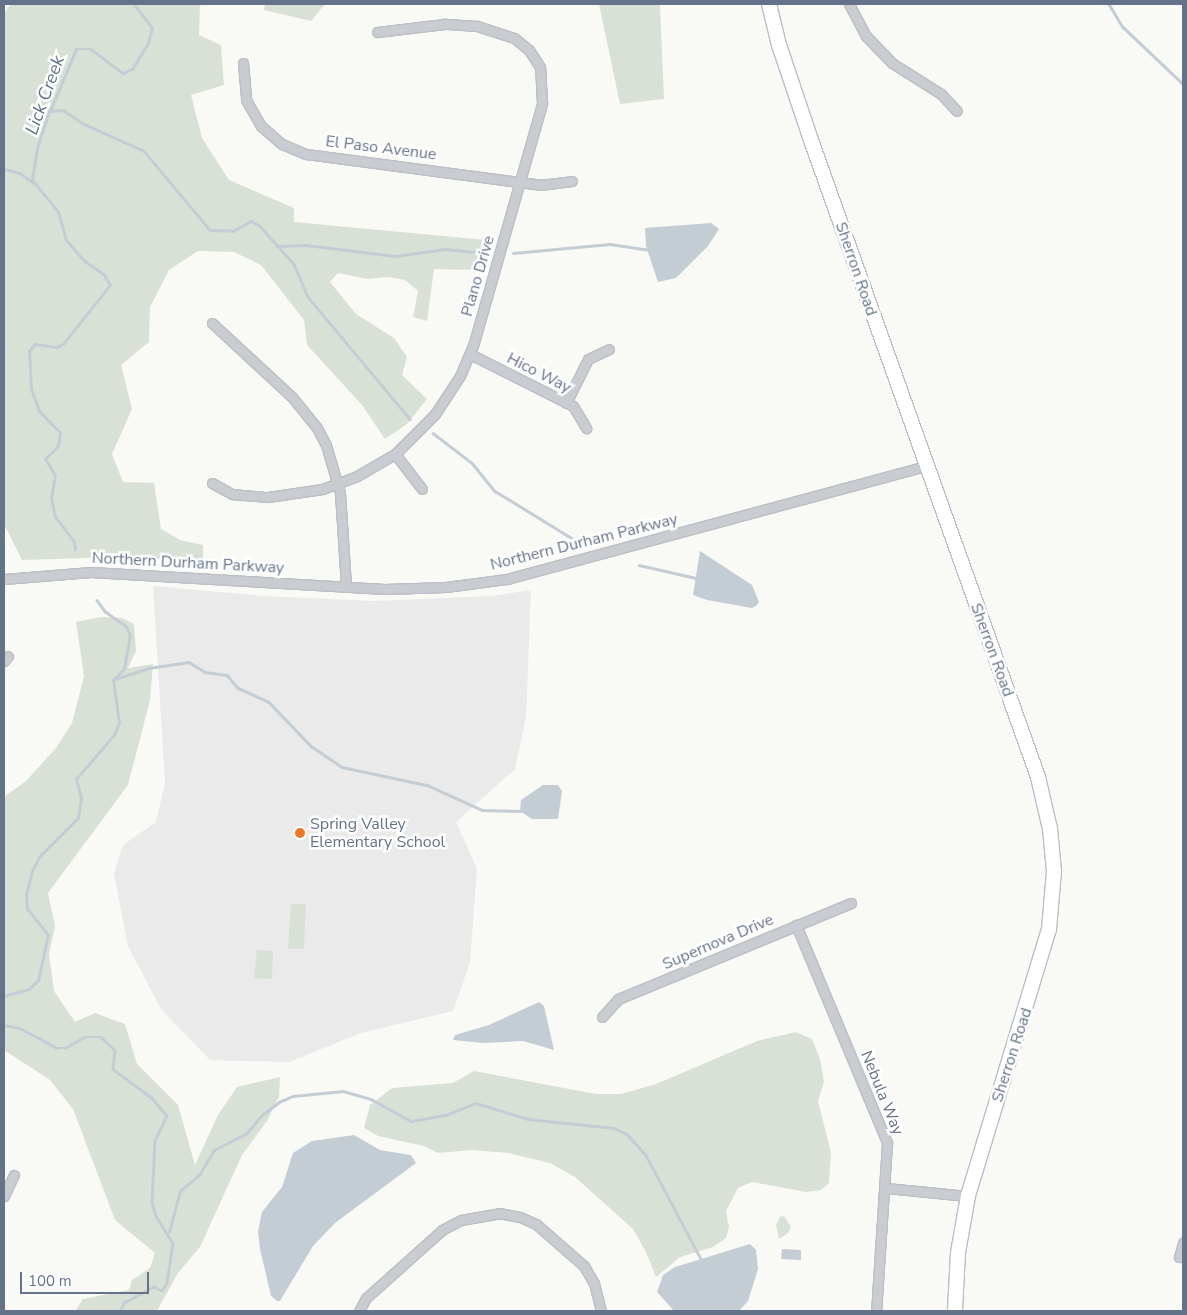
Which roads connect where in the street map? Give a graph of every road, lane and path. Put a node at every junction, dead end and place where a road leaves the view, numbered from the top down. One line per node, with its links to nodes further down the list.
1 (769, 4): 14 (main road, Sherron Road)
2 (849, 4): 5 (street)
3 (377, 32): 7 (street, Plano Drive)
4 (243, 63): 7 (street, El Paso Avenue)
5 (957, 110)
6 (572, 181): 7 (street, El Paso Avenue)
7 (520, 182): 10 (street, Plano Drive)
8 (212, 323): 16 (street)
9 (609, 349): 11 (street)
10 (470, 354): 11 (street, Hico Way); 13 (street, Plano Drive)
11 (566, 403): 12 (street, Hico Way)
12 (586, 428)
13 (395, 454): 16 (street, Plano Drive); 17 (street)
14 (925, 466): 19 (street, Northern Durham Parkway); 26 (main road, Sherron Road)
15 (212, 483): 16 (street, Plano Drive)
16 (339, 485): 19 (street)
17 (422, 488)
18 (4, 579): 19 (street, Northern Durham Parkway)
19 (346, 587)
20 (851, 903): 21 (street, Supernova Drive)
21 (796, 925): 22 (street, Supernova Drive); 24 (street, Nebula Way)
22 (602, 1017)
23 (14, 1175): 25 (street)
24 (886, 1188): 26 (street); 31 (street, Nebula Way)
25 (4, 1196)
26 (968, 1196): 32 (main road, Sherron Road)
27 (1183, 1243): 28 (street)
28 (1179, 1257)
29 (359, 1311): 30 (street)
30 (601, 1311)
31 (876, 1311)
32 (955, 1311)

